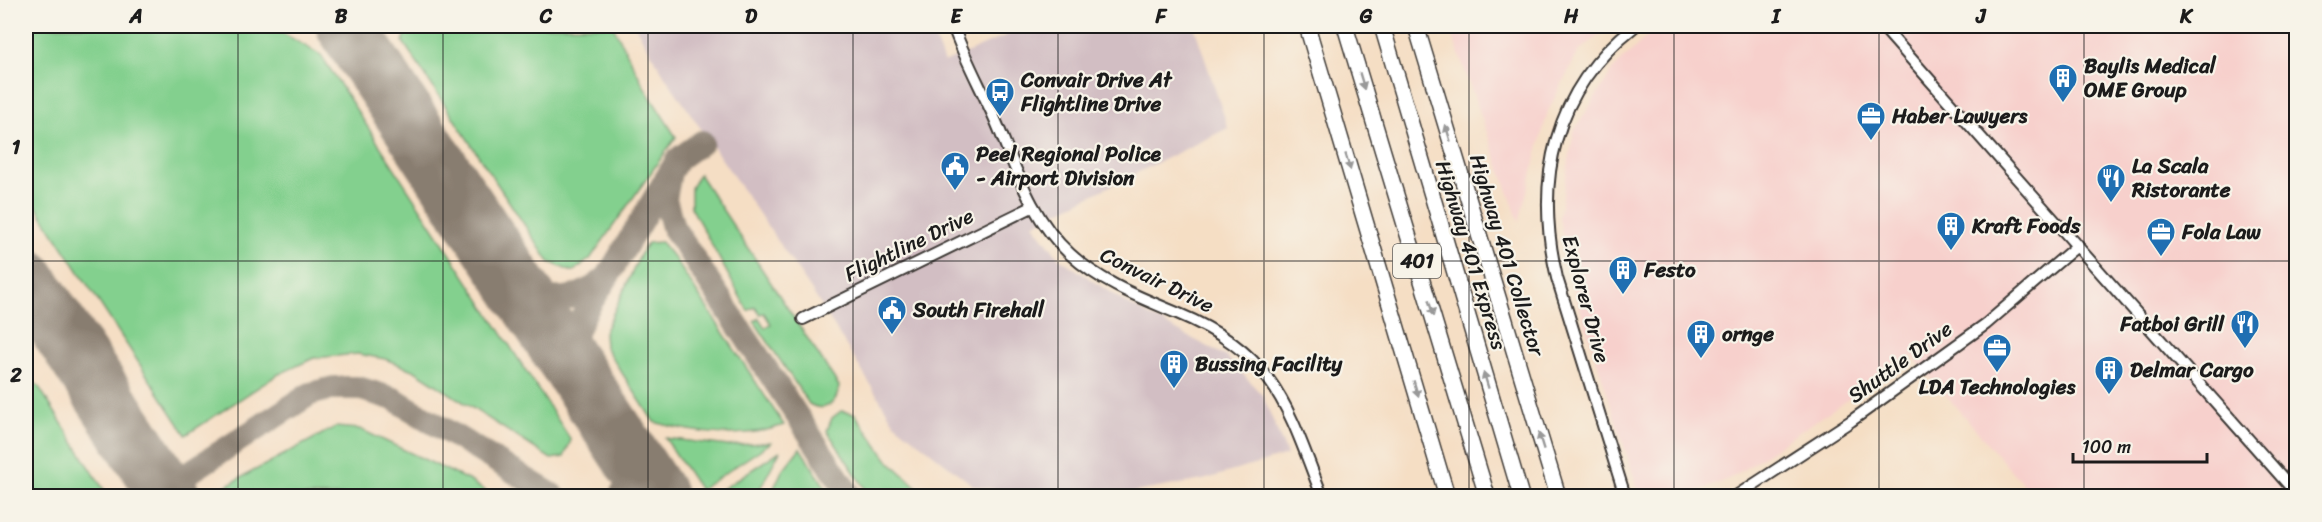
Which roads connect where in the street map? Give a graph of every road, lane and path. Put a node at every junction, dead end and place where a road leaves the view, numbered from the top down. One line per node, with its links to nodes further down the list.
1 (953, 26): 8 (street, Convair Drive)
2 (1307, 26): 13 (highway, 401, one-way to 13)
3 (1345, 26): 14 (highway, 401, one-way to 14)
4 (1382, 26): 15 (highway, Highway 401 Express / 401, one-way to 4)
5 (1416, 26): 16 (highway, Highway 401 Collector, one-way to 5)
6 (1635, 26): 17 (street, Explorer Drive)
7 (1882, 26): 9 (street)
8 (1032, 207): 10 (street, Flightline Drive); 12 (street, Convair Drive)
9 (2078, 245): 11 (street); 18 (street, Shuttle Drive)
10 (803, 319)
11 (2296, 493)
12 (1322, 496)
13 (1447, 496)
14 (1487, 496)
15 (1521, 496)
16 (1558, 496)
17 (1625, 496)
18 (1736, 496)

